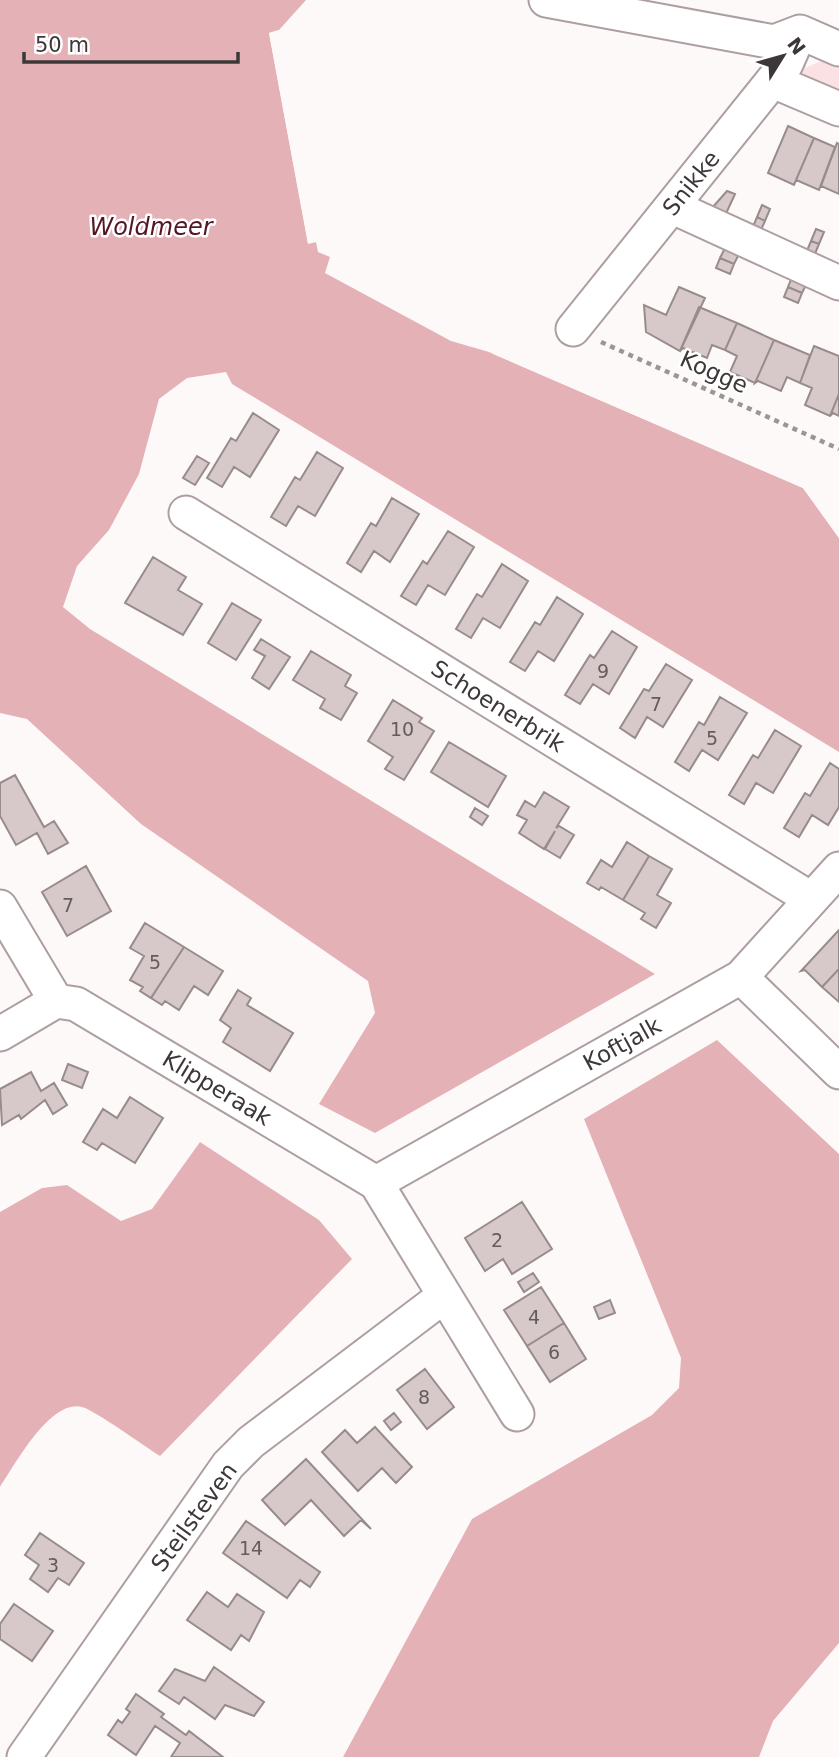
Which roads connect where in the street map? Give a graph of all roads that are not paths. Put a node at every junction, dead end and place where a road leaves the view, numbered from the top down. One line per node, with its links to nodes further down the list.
1 (545, 0): 2 (street)
2 (800, 32): 3 (street); 4 (street, Snikke)
3 (839, 49)
4 (773, 81): 5 (street); 6 (street, Snikke)
5 (839, 109)
6 (673, 206): 7 (street); 8 (street, Snikke)
7 (839, 284)
8 (573, 330)
9 (186, 513): 11 (street, Schoenerbrik)
10 (839, 869): 11 (street, Koftjalk)
11 (811, 899): 13 (street, Koftjalk)
12 (0, 907): 14 (street)
13 (741, 977): 16 (street); 17 (street, Koftjalk)
14 (56, 1001): 15 (street); 17 (street, Klipperaak)
15 (0, 1034)
16 (839, 1072)
17 (376, 1183): 18 (street)
18 (444, 1296): 19 (street); 20 (street, Steilsteven)
19 (517, 1414)
20 (24, 1757)

